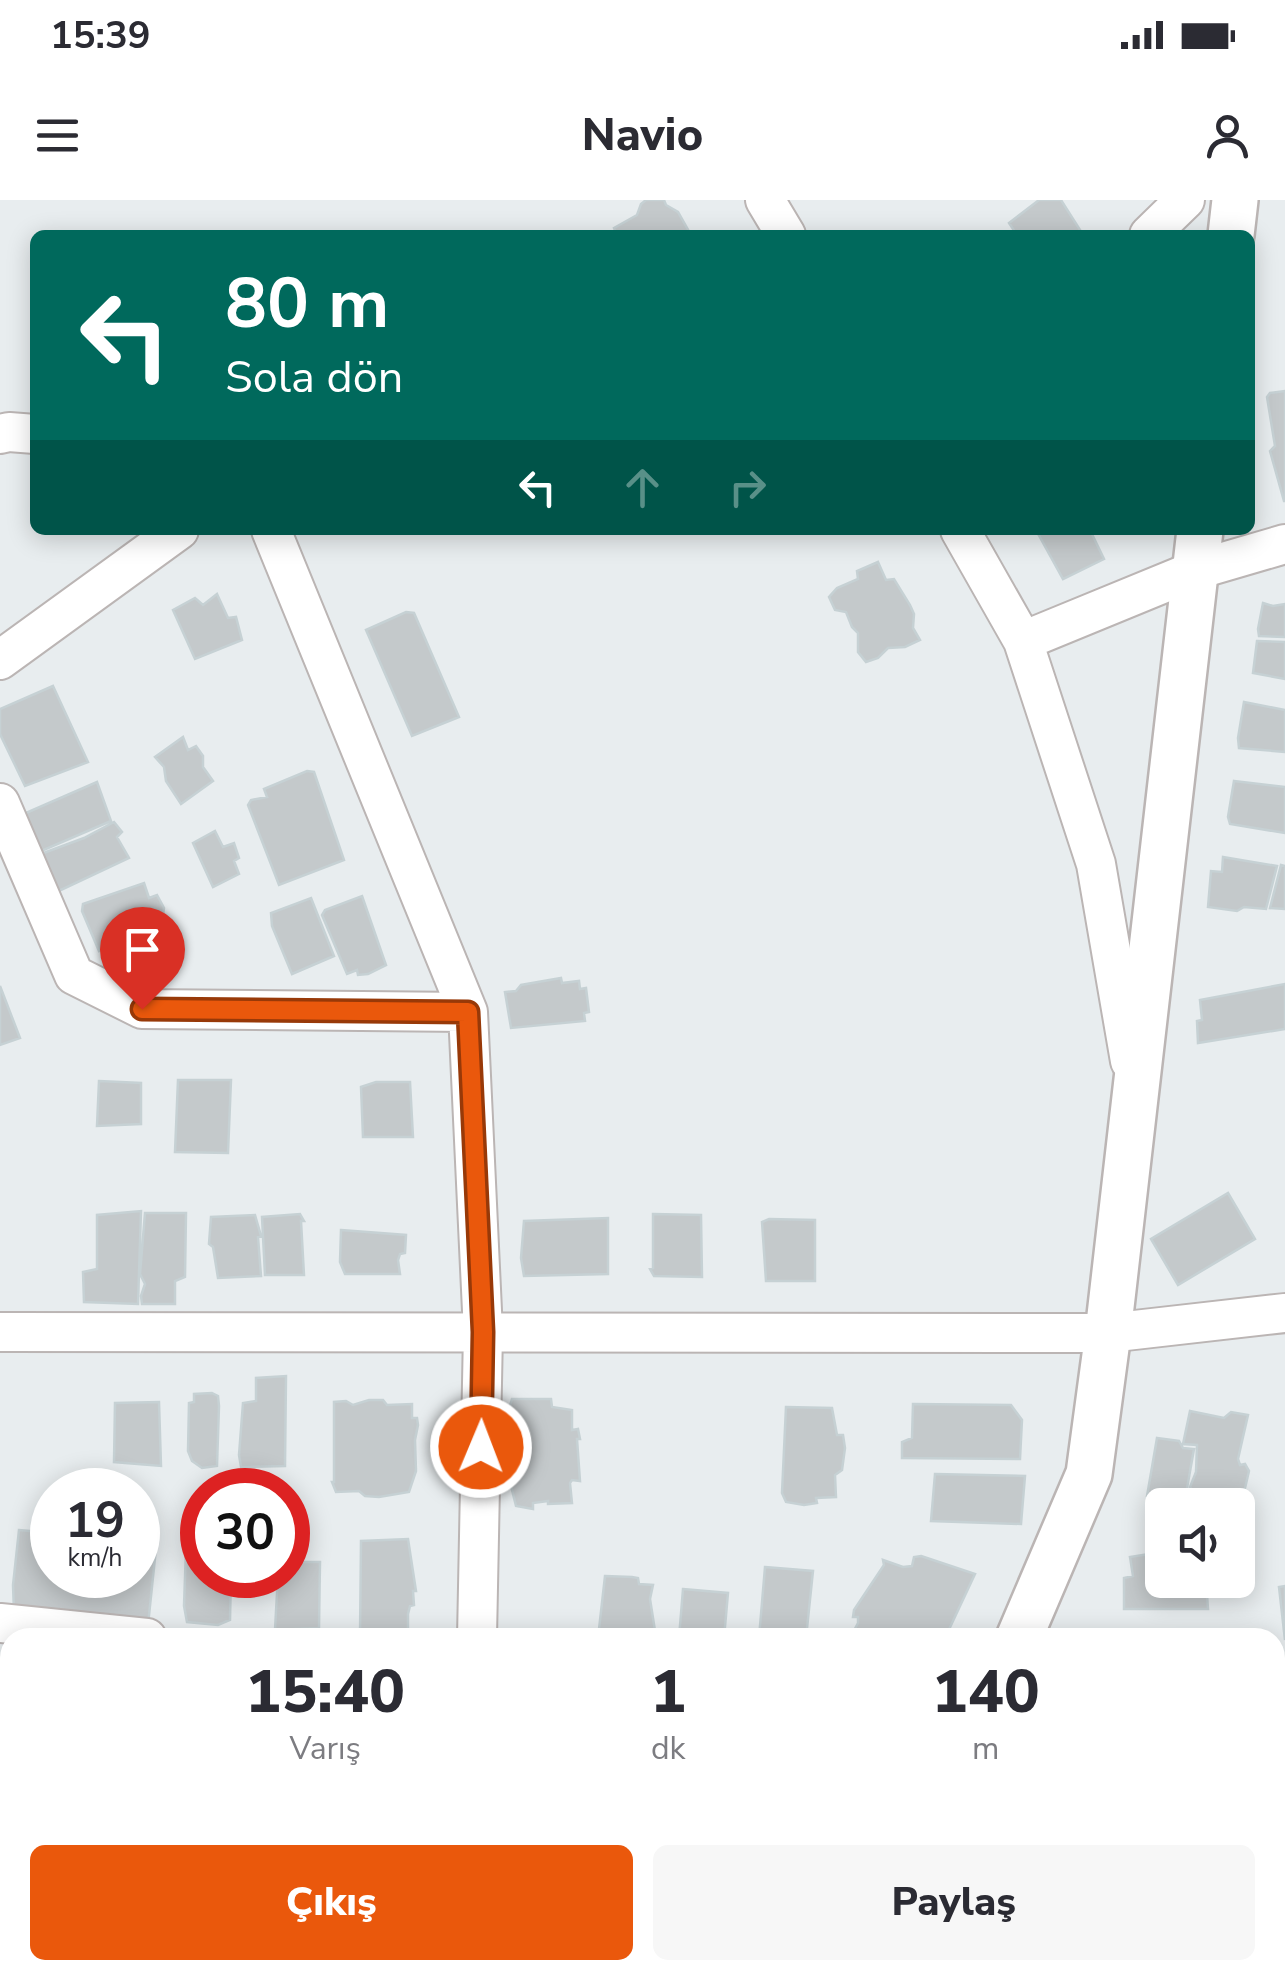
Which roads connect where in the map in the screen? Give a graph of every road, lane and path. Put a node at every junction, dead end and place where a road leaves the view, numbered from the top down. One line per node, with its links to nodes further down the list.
1 (765, 200): 4 (street)
2 (1185, 200): 5 (street)
3 (1235, 200): 6 (street)
4 (783, 230)
5 (1154, 230)
6 (1232, 230)
7 (0, 434): 8 (street)
8 (30, 434)
9 (172, 535): 15 (street)
10 (273, 535): 17 (street)
11 (963, 535): 14 (street)
12 (1285, 544): 13 (street)
13 (1198, 550): 14 (street); 18 (street)
14 (1024, 640): 18 (street)
15 (0, 660)
16 (0, 803): 17 (street)
17 (468, 1012): 21 (street)
18 (1136, 1092): 22 (street)
19 (1285, 1314): 22 (street)
20 (0, 1332): 21 (street)
21 (483, 1332): 22 (street); 25 (street)
22 (1108, 1333): 26 (street)
23 (0, 1623): 24 (street)
24 (49, 1628)
25 (477, 1628)
26 (1023, 1628)

